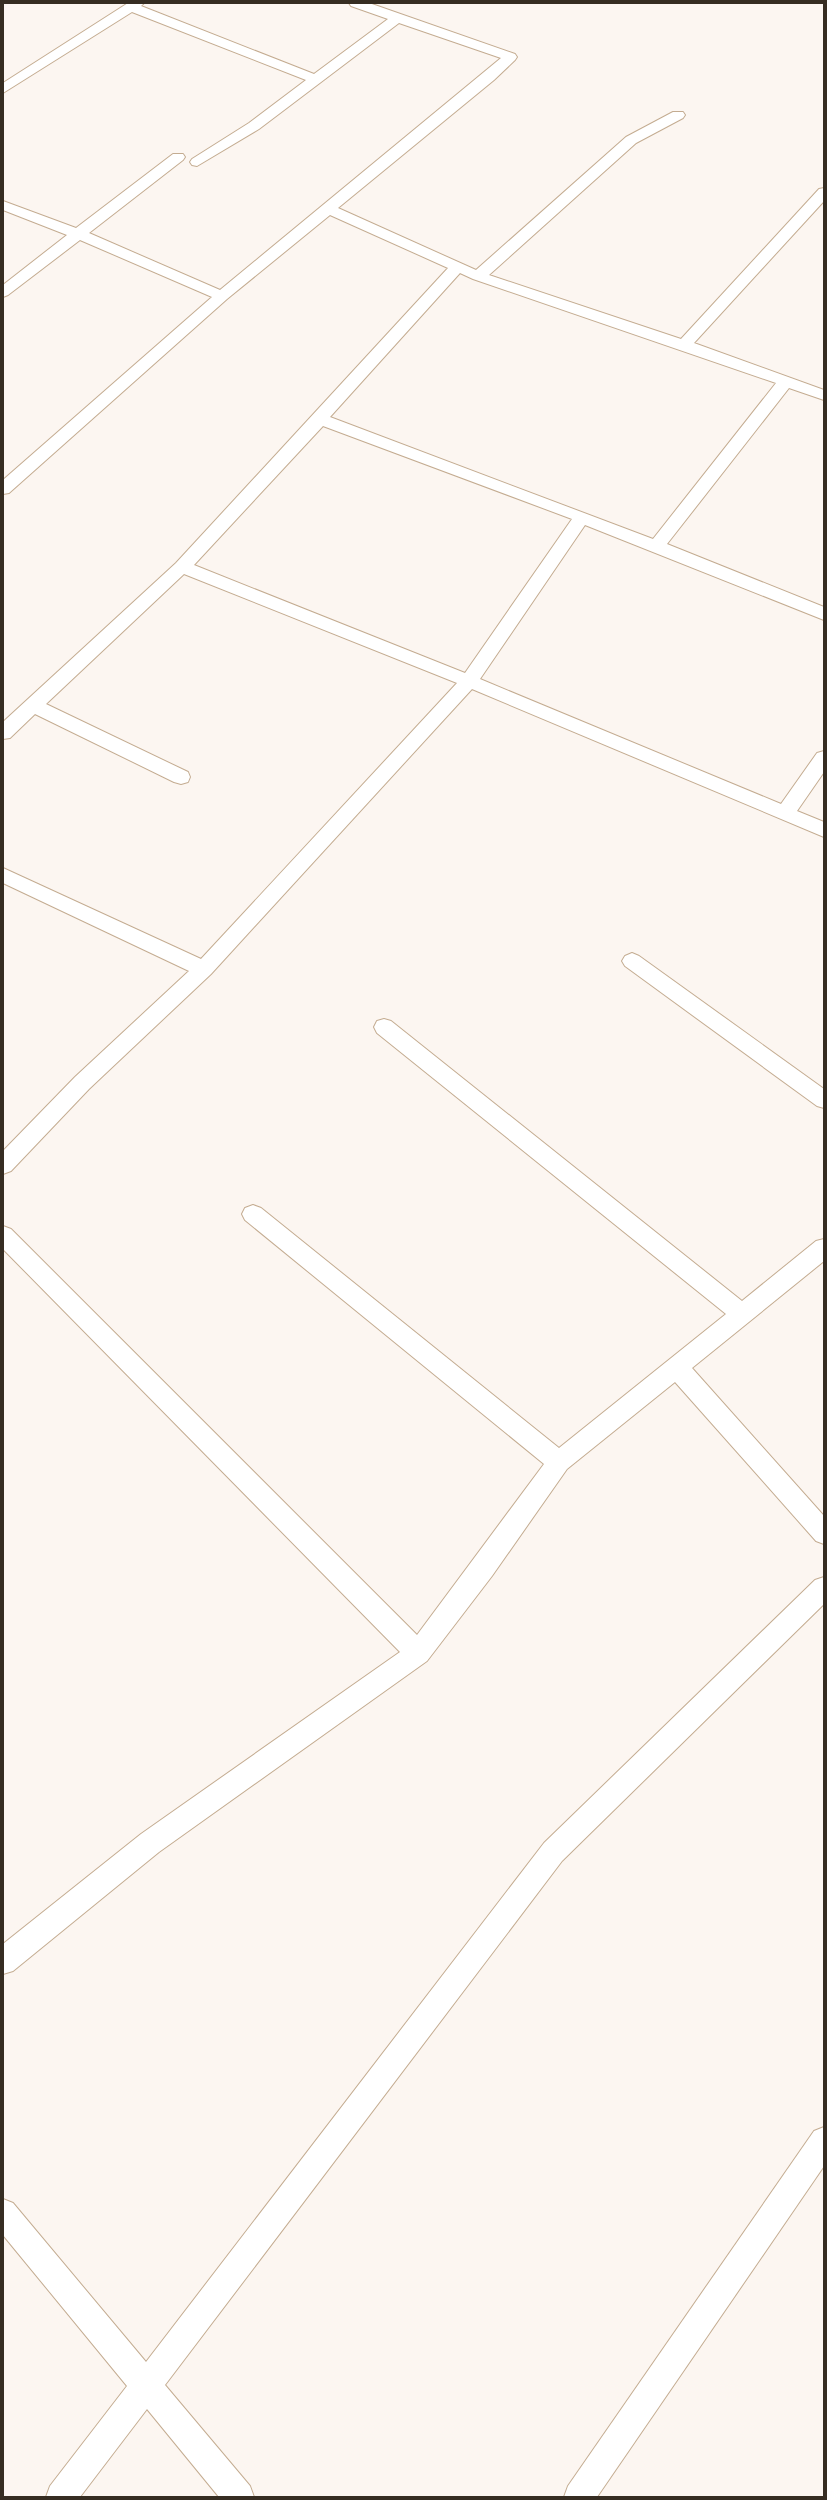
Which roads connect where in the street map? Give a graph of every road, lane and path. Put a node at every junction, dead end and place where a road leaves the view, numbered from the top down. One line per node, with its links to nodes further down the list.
1 (356, 3): 3 (street)
2 (134, 5): 4 (street); 5 (street)
3 (397, 18): 5 (street); 12 (street)
4 (9, 79): 6 (street)
5 (315, 80): 9 (street)
6 (3, 89)
7 (678, 115): 15 (street)
8 (178, 157): 13 (street)
9 (197, 162)
10 (824, 192): 18 (street)
11 (3, 205): 13 (street)
12 (328, 209): 14 (street); 17 (street)
13 (80, 235): 16 (street); 17 (street)
14 (458, 266): 15 (street); 21 (street)
15 (478, 276): 18 (street)
16 (3, 292)
17 (222, 296): 22 (street)
18 (684, 344): 19 (street)
19 (785, 382): 20 (street); 24 (street)
20 (824, 395)
21 (320, 419): 23 (street); 25 (street)
22 (3, 489)
23 (582, 517): 24 (street); 27 (street)
24 (656, 547): 26 (street)
25 (182, 567): 27 (street); 28 (street)
26 (824, 614)
27 (470, 681): 32 (street); 36 (street)
28 (32, 705): 29 (street); 31 (street)
29 (3, 733)
30 (824, 758): 32 (street)
31 (181, 777)
32 (785, 813): 33 (street)
33 (824, 830)
34 (3, 875): 36 (street)
35 (632, 961): 38 (street)
36 (204, 969): 39 (street)
37 (384, 1027): 43 (street)
38 (824, 1100)
39 (3, 1164)
40 (253, 1214): 45 (street)
41 (3, 1235): 48 (street)
42 (824, 1248): 43 (street)
43 (742, 1314): 44 (street)
44 (676, 1367): 45 (street); 46 (street)
45 (559, 1462): 48 (street)
46 (824, 1533)
47 (824, 1588): 52 (street)
48 (418, 1653): 49 (street)
49 (3, 1961)
50 (824, 2141): 55 (street)
51 (3, 2213): 52 (street)
52 (145, 2384): 53 (street); 54 (street)
53 (61, 2497)
54 (239, 2497)
55 (579, 2497)

